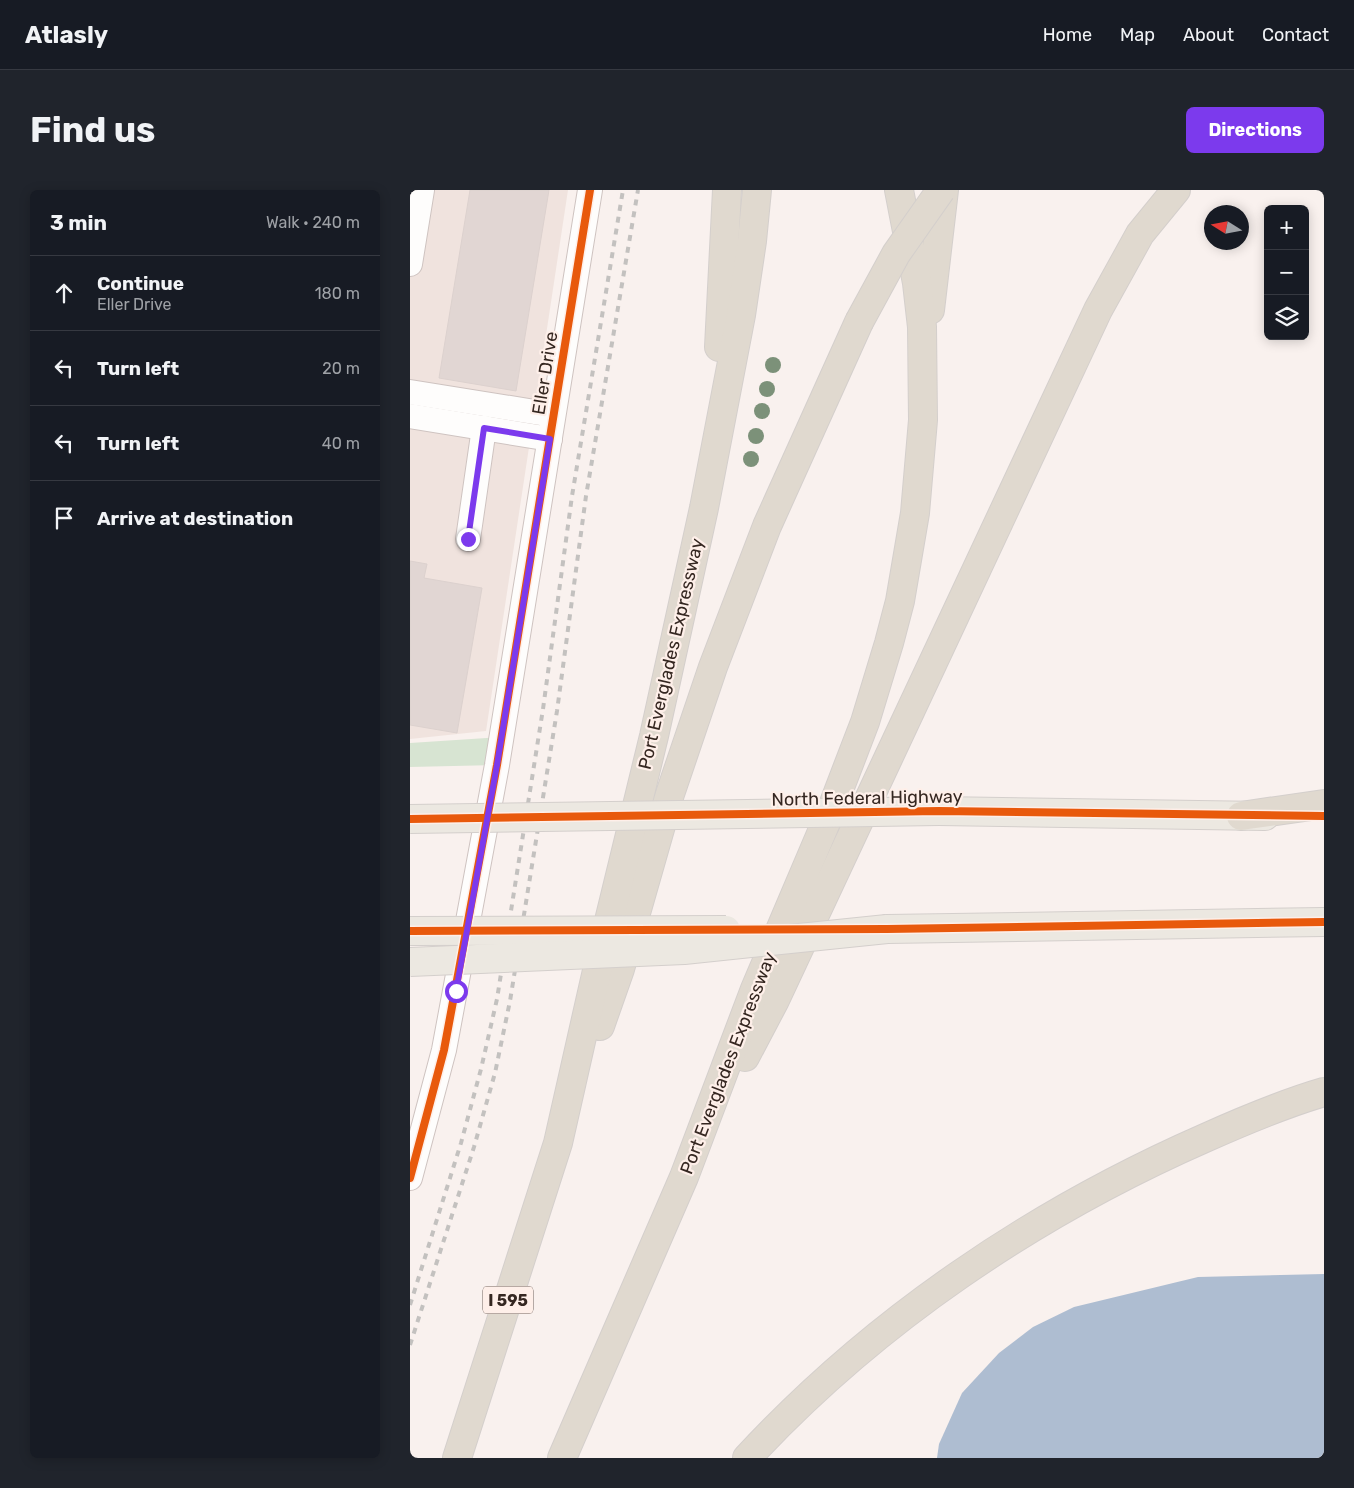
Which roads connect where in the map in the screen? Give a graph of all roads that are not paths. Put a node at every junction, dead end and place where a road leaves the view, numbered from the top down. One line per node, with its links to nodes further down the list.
1 (422, 190): 8 (street)
2 (590, 190): 11 (street, Eller Drive)
3 (727, 190): 15 (highway)
4 (756, 190): 15 (highway, Port Everglades Expressway)
5 (899, 190): 9 (highway, Port Everglades Expressway)
6 (943, 190): 9 (highway); 26 (highway, bridge)
7 (1176, 190): 27 (highway)
8 (410, 264)
9 (923, 372): 27 (highway, Port Everglades Expressway)
10 (410, 392): 11 (street)
11 (554, 415): 14 (street, Eller Drive)
12 (410, 416): 13 (street)
13 (484, 428): 14 (street); 16 (street)
14 (550, 439): 28 (street, Eller Drive)
15 (704, 508): 26 (highway, Port Everglades Expressway)
16 (468, 539)
17 (1324, 804): 18 (highway)
18 (1241, 816): 19 (main road, North Federal Highway); 20 (main road, North Federal Highway, bridge)
19 (1324, 816)
20 (410, 819)
21 (1324, 922): 22 (main road)
22 (887, 929): 23 (main road, bridge); 24 (main road, bridge)
23 (410, 931)
24 (410, 962)
25 (1324, 1092): 31 (highway)
26 (558, 1142): 29 (highway, Port Everglades Expressway / I 595)
27 (684, 1177): 30 (highway, Port Everglades Expressway)
28 (410, 1178)
29 (457, 1458)
30 (562, 1458)
31 (747, 1458)

